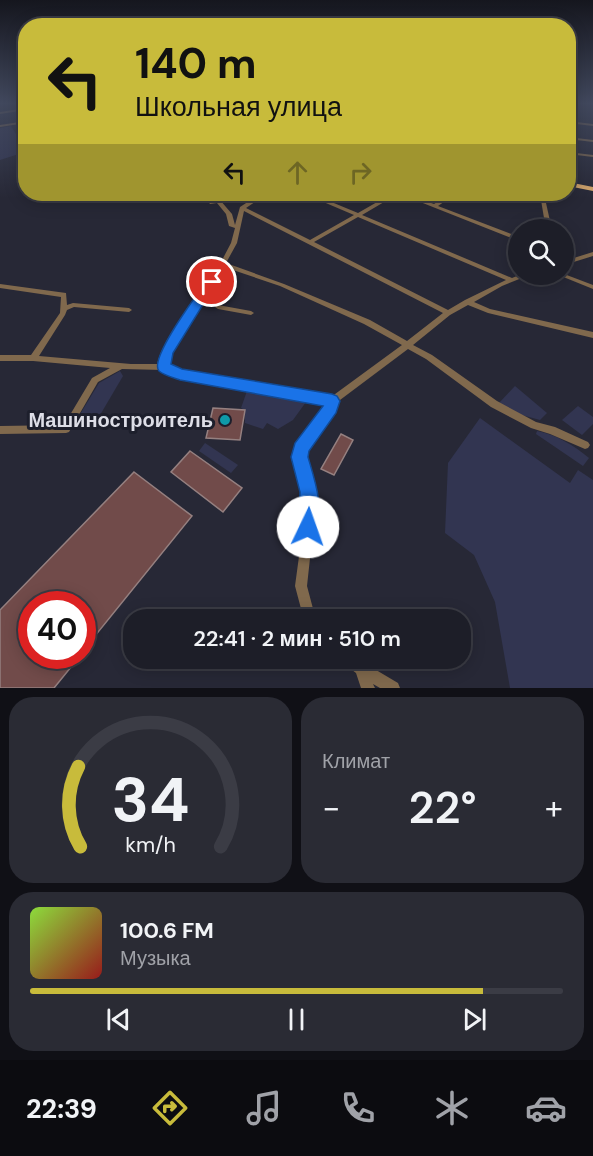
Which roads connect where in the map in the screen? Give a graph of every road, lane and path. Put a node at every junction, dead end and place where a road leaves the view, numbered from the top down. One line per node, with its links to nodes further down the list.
1 (576, 139): 2 (street)
2 (593, 141)
3 (576, 154): 4 (street)
4 (593, 156)
5 (576, 186): 6 (main road)
6 (593, 189)
7 (218, 201): 18 (street)
8 (252, 201): 15 (street)
9 (325, 201): 16 (street)
10 (382, 201): 16 (street)
11 (421, 201): 14 (street)
12 (442, 201): 14 (street)
13 (543, 201): 17 (street)
14 (435, 206): 19 (street)
15 (242, 208): 18 (street); 20 (street)
16 (358, 215): 20 (street); 26 (street)
17 (547, 219)
18 (237, 227): 25 (street)
19 (508, 234)
20 (312, 242): 36 (street)
21 (593, 254): 22 (street)
22 (585, 256): 23 (street); 24 (street)
23 (574, 259)
24 (593, 260)
25 (223, 264): 38 (street); 42 (street)
26 (508, 279)
27 (574, 280): 30 (street)
28 (508, 282): 31 (street)
29 (0, 286): 33 (street)
30 (593, 287)
31 (467, 302): 36 (street); 37 (street)
32 (218, 307): 35 (street)
33 (63, 309): 34 (street); 40 (street)
34 (129, 310)
35 (251, 313)
36 (448, 313): 38 (street)
37 (593, 335)
38 (408, 346): 43 (street); 45 (street)
39 (0, 358): 40 (street)
40 (33, 358): 41 (street)
41 (123, 366): 42 (street); 44 (street)
42 (164, 367): 43 (street)
43 (332, 401): 46 (street)
44 (0, 430)
45 (585, 445)
46 (307, 609)
47 (361, 669): 48 (street); 49 (street)
48 (368, 688)
49 (393, 688)

